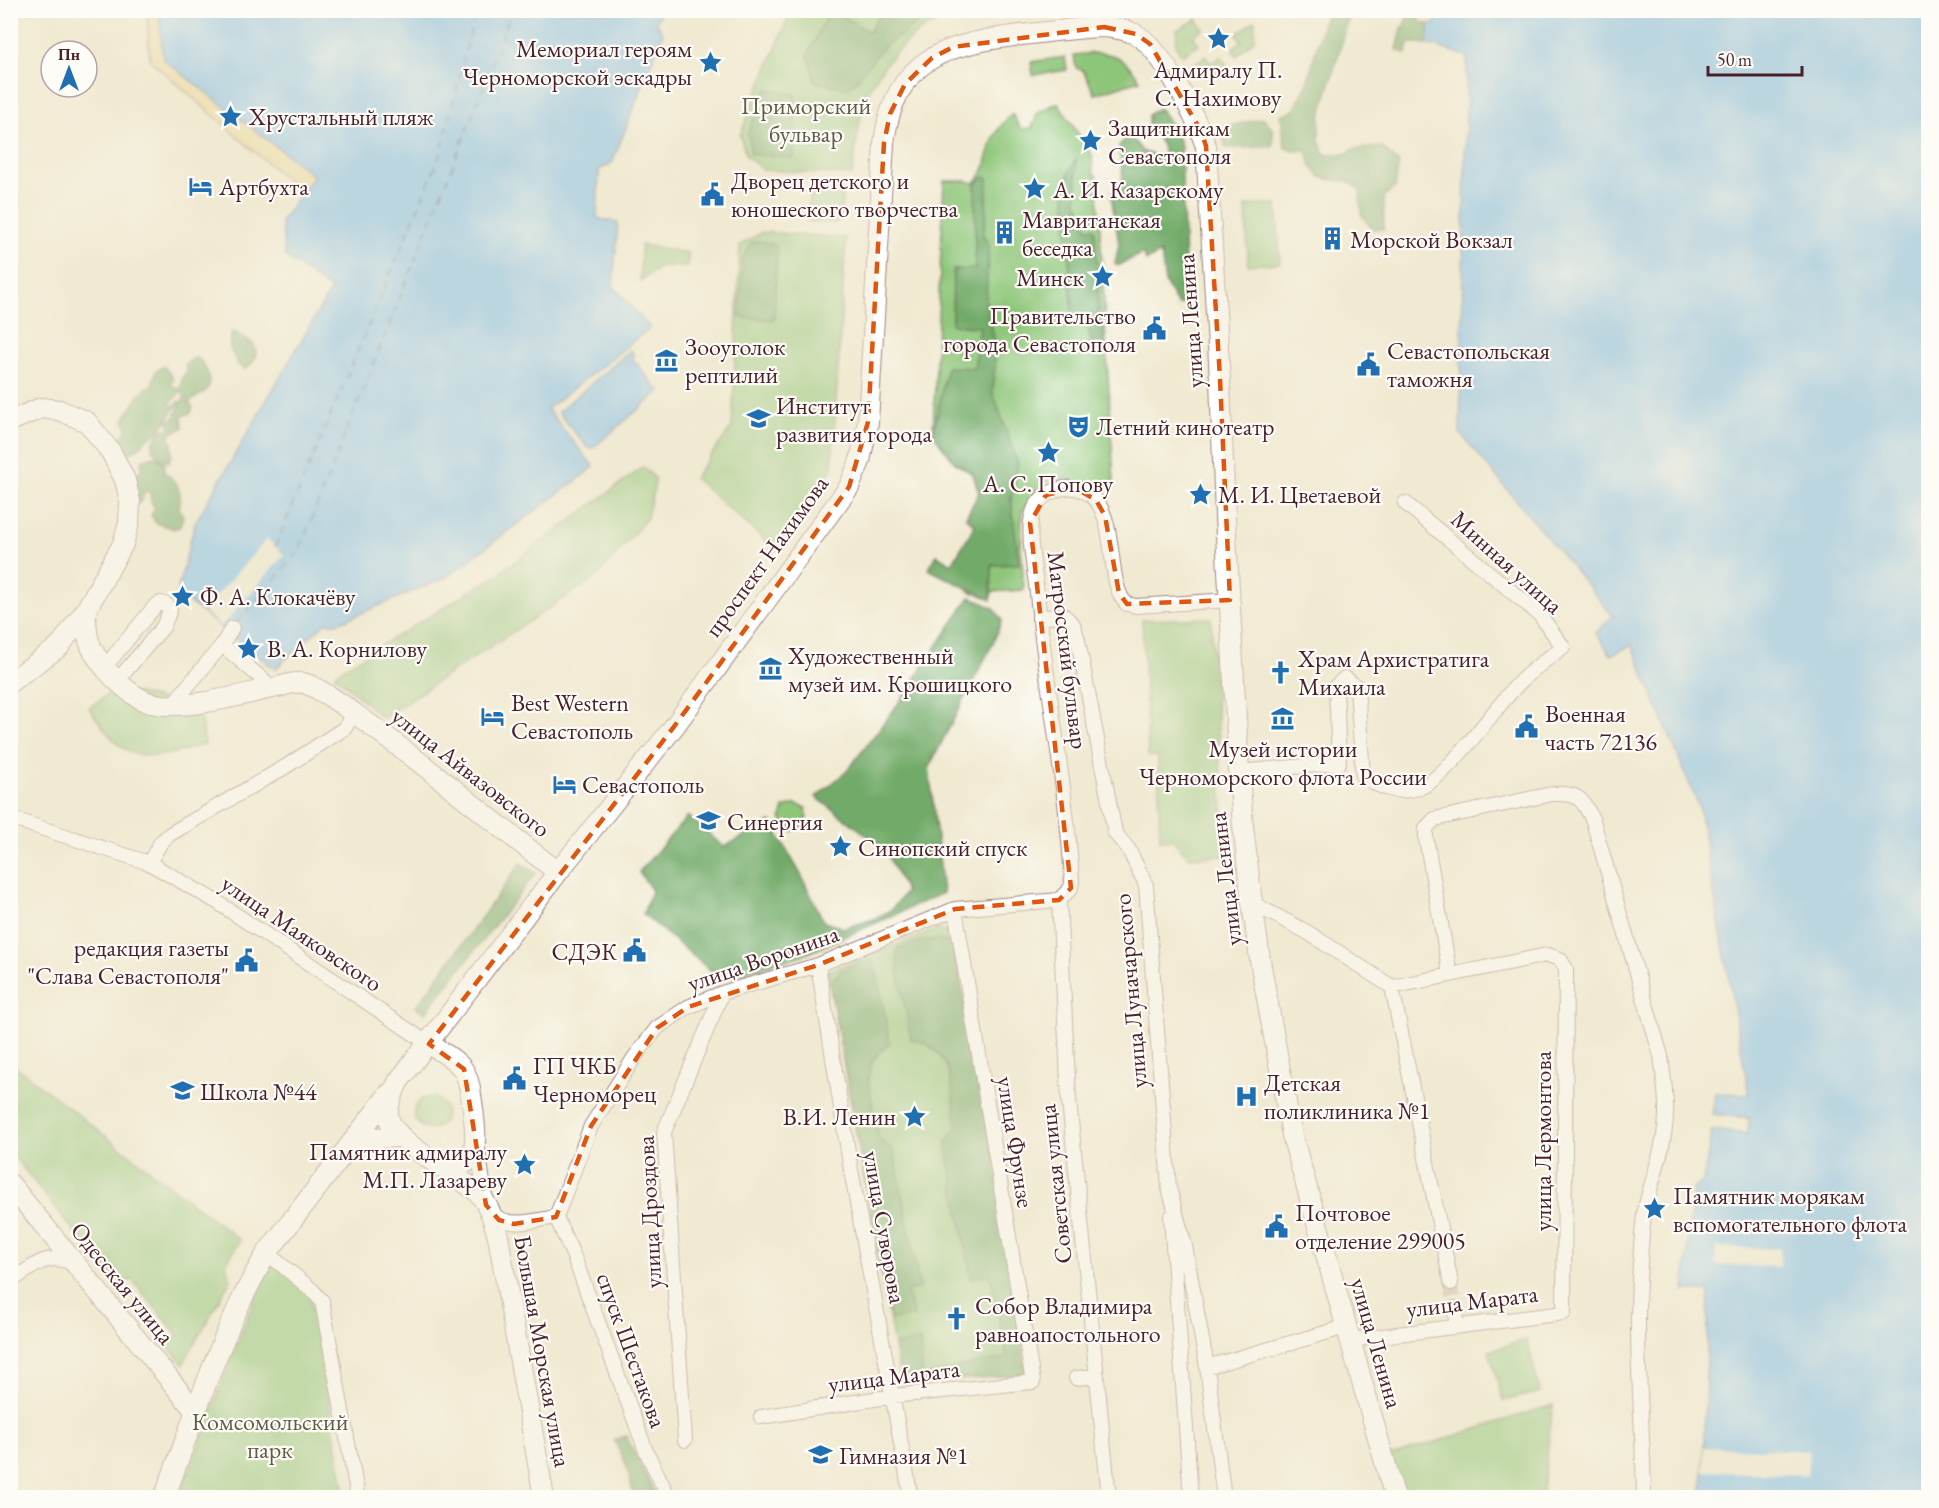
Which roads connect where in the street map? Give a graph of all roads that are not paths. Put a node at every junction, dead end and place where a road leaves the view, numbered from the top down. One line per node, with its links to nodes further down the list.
1 (1201, 131): 4 (main road, улица Ленина); 18 (main road, проспект Нахимова)
2 (10, 421): 5 (main road)
3 (1405, 503): 15 (street, Минная улица)
4 (1230, 600): 6 (street, Матросский бульвар); 15 (main road, улица Ленина)
5 (86, 610): 9 (main road); 10 (main road)
6 (1040, 618): 19 (street, Матросский бульвар); 33 (street, улица Луначарского)
7 (232, 628): 8 (street)
8 (222, 645): 12 (street); 13 (street)
9 (59, 647): 10 (main road); 11 (main road)
10 (107, 671): 10 (street); 13 (main road)
11 (10, 681)
12 (273, 688): 13 (main road); 14 (main road, улица Айвазовского)
13 (172, 705)
14 (353, 712): 17 (street); 18 (main road, улица Айвазовского)
15 (1239, 772): 20 (main road, улица Ленина)
16 (10, 818): 17 (street, улица Маяковского)
17 (149, 863): 26 (street, улица Маяковского)
18 (558, 872): 26 (main road, проспект Нахимова)
19 (1059, 900): 21 (street, улица Воронина); 45 (street, Советская улица)
20 (1251, 903): 24 (street); 43 (main road, улица Ленина)
21 (955, 909): 22 (street, улица Воронина); 47 (street, улица Фрунзе)
22 (818, 965): 25 (street, улица Воронина); 48 (street, улица Суворова)
23 (1450, 975): 24 (street); 41 (street, улица Лермонтова); 61 (street)
24 (1392, 987): 39 (street)
25 (722, 993): 35 (street, улица Воронина); 51 (street, улица Дроздова)
26 (429, 1044): 27 (main road); 29 (main road)
27 (398, 1082): 28 (main road); 30 (main road)
28 (401, 1137): 30 (main road); 31 (main road)
29 (477, 1141): 31 (main road); 34 (street)
30 (344, 1154): 36 (main road)
31 (444, 1168): 34 (main road)
32 (10, 1184): 37 (main road, Одесская улица)
33 (1169, 1188): 44 (street, улица Луначарского); 58 (street, улица Луначарского)
34 (489, 1209): 35 (street); 54 (main road, Большая Морская улица)
35 (556, 1217): 55 (street, спуск Шестакова)
36 (267, 1253): 49 (main road); 53 (street)
37 (75, 1264): 38 (street); 49 (main road, Одесская улица)
38 (10, 1282)
39 (1451, 1283)
40 (1454, 1308): 42 (street)
41 (1564, 1313): 42 (street, улица Марата)
42 (1457, 1326): 43 (street, улица Марата)
43 (1348, 1333): 44 (street, улица Марата); 60 (main road, улица Ленина)
44 (1207, 1367): 59 (street, улица Луначарского)
45 (1097, 1376): 46 (street); 57 (street, Советская улица)
46 (1076, 1378)
47 (1033, 1382): 48 (street, улица Марата)
48 (893, 1396): 50 (street, улица Марата); 56 (street, улица Суворова)
49 (196, 1413): 52 (main road)
50 (761, 1417)
51 (685, 1440)
52 (164, 1497)
53 (358, 1497)
54 (544, 1497)
55 (669, 1497)
56 (911, 1497)
57 (1109, 1497)
58 (1191, 1497)
59 (1224, 1497)
60 (1395, 1497)
61 (1644, 1497)

